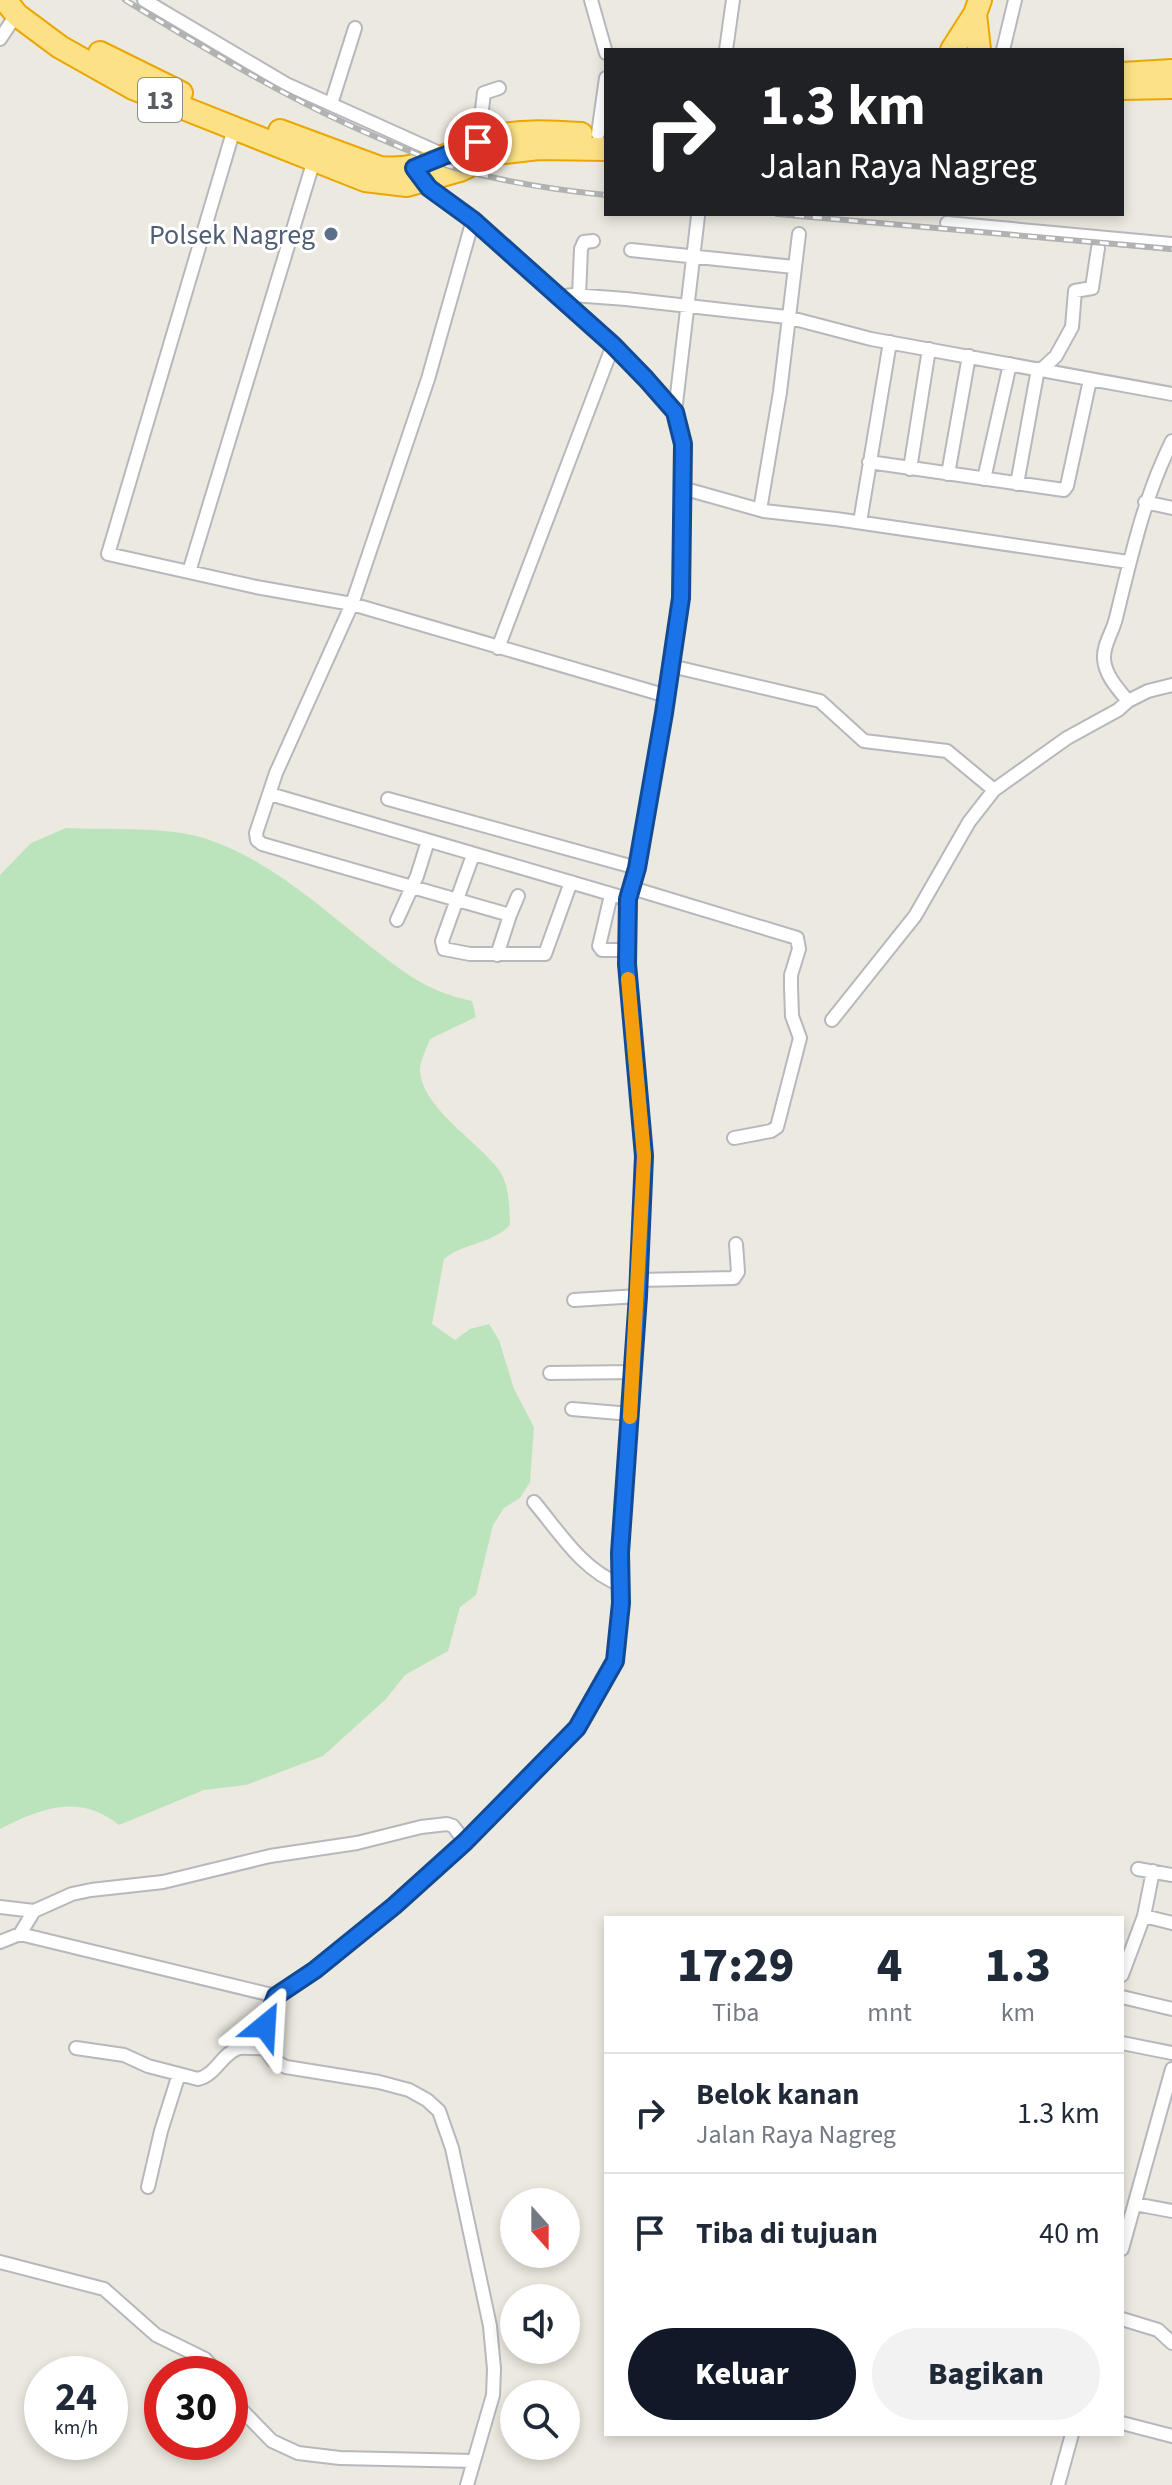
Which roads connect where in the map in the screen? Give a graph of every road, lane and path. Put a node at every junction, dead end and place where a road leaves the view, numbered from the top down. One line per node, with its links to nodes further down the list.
1 (144, 0): 19 (street)
2 (591, 0): 9 (street)
3 (733, 0): 10 (street)
4 (1015, 0): 13 (street)
5 (13, 5): 8 (street); 20 (highway, 13); 25 (highway, 13)
6 (977, 7): 11 (highway); 12 (highway)
7 (355, 28): 19 (street)
8 (0, 39)
9 (605, 48)
10 (726, 48)
11 (953, 48)
12 (979, 48)
13 (1003, 48)
14 (1172, 71): 15 (highway)
15 (1124, 74)
16 (1172, 87): 18 (highway)
17 (499, 88): 22 (street)
18 (1124, 88)
19 (331, 104): 23 (street)
20 (234, 129): 24 (highway, 13); 61 (street)
21 (603, 132): 22 (highway, 13); 25 (highway, 13)
22 (478, 142): 23 (highway, 13)
23 (446, 156): 25 (highway, 13)
24 (314, 160): 25 (highway, 13); 61 (street)
25 (419, 175): 27 (street)
26 (698, 216): 34 (street)
27 (473, 220): 37 (street); 62 (street)
28 (947, 223): 31 (street)
29 (799, 234): 35 (street)
30 (593, 241): 36 (street)
31 (1099, 242): 32 (street); 45 (street)
32 (1172, 244)
33 (631, 250): 34 (street)
34 (694, 256): 35 (street); 38 (street)
35 (794, 267): 39 (street)
36 (579, 295): 37 (street); 38 (street)
37 (560, 297): 41 (street)
38 (687, 305): 39 (street); 48 (street)
39 (787, 317): 40 (street); 58 (street)
40 (890, 342): 42 (street); 50 (street)
41 (613, 345): 48 (street); 63 (street)
42 (929, 349): 43 (street); 51 (street)
43 (969, 356): 44 (street); 52 (street)
44 (1010, 364): 45 (street); 53 (street)
45 (1040, 369): 46 (street); 54 (street)
46 (1090, 380): 47 (street); 54 (street)
47 (1172, 394)
48 (675, 412): 55 (street)
49 (1172, 441): 56 (street)
50 (869, 462): 51 (street); 59 (street)
51 (910, 469): 52 (street)
52 (948, 474): 53 (street)
53 (984, 479): 54 (street)
54 (1017, 484)
55 (682, 488): 58 (street); 64 (street)
56 (1145, 502): 57 (street); 60 (street)
57 (1172, 508)
58 (760, 510): 59 (street)
59 (860, 522): 60 (street)
60 (1128, 562): 67 (street)
61 (189, 572): 62 (street)
62 (352, 604): 63 (street); 69 (street)
63 (498, 648): 66 (street)
64 (671, 666): 66 (street); 68 (street)
65 (1172, 685): 67 (street)
66 (667, 696): 73 (street)
67 (1128, 701): 68 (street)
68 (994, 790): 84 (street)
69 (270, 794): 71 (street); 75 (street)
70 (388, 799): 73 (street)
71 (428, 841): 72 (street); 75 (street)
72 (473, 855): 74 (street); 79 (street)
73 (637, 868): 76 (street)
74 (571, 882): 77 (street); 83 (street)
75 (411, 887): 79 (street); 81 (street)
76 (630, 893): 77 (street); 82 (street); 85 (street)
77 (611, 895): 82 (street)
78 (518, 896): 80 (street)
79 (456, 901): 80 (street); 83 (street)
80 (510, 915): 83 (street)
81 (397, 920)
82 (627, 950): 87 (street)
83 (497, 955)
84 (832, 1020)
85 (734, 1138)
86 (736, 1244): 87 (street)
87 (638, 1280): 88 (street)
88 (638, 1296): 89 (street); 90 (street)
89 (574, 1300)
90 (633, 1372): 91 (street); 93 (street)
91 (550, 1373)
92 (572, 1409): 93 (street)
93 (631, 1414): 95 (street)
94 (534, 1502): 95 (street)
95 (621, 1585): 96 (street)
96 (465, 1842): 101 (street); 107 (street)
97 (1138, 1869): 98 (street)
98 (1153, 1871): 99 (street); 102 (street)
99 (1172, 1875)
100 (0, 1907): 101 (street)
101 (34, 1911): 104 (street)
102 (1144, 1916): 103 (street); 106 (street)
103 (1172, 1923)
104 (20, 1934): 105 (street); 107 (street)
105 (0, 1942)
106 (1124, 1970)
107 (276, 1996): 112 (street)
108 (1124, 1997): 109 (street)
109 (1172, 2009)
110 (1124, 2043): 113 (street)
111 (76, 2048): 115 (street)
112 (265, 2048): 115 (street); 129 (street)
113 (1172, 2053)
114 (1172, 2069): 116 (street)
115 (179, 2074): 117 (street)
116 (1168, 2096): 118 (street)
117 (148, 2187)
118 (1135, 2204): 119 (street); 120 (street)
119 (1172, 2211)
120 (1124, 2242)
121 (0, 2262): 124 (street)
122 (1124, 2320): 123 (street)
123 (1172, 2343)
124 (199, 2356)
125 (248, 2416): 129 (street)
126 (1124, 2424): 128 (street)
127 (1071, 2436): 131 (street)
128 (1172, 2436)
129 (474, 2461): 130 (street)
130 (467, 2485)
131 (1059, 2485)

